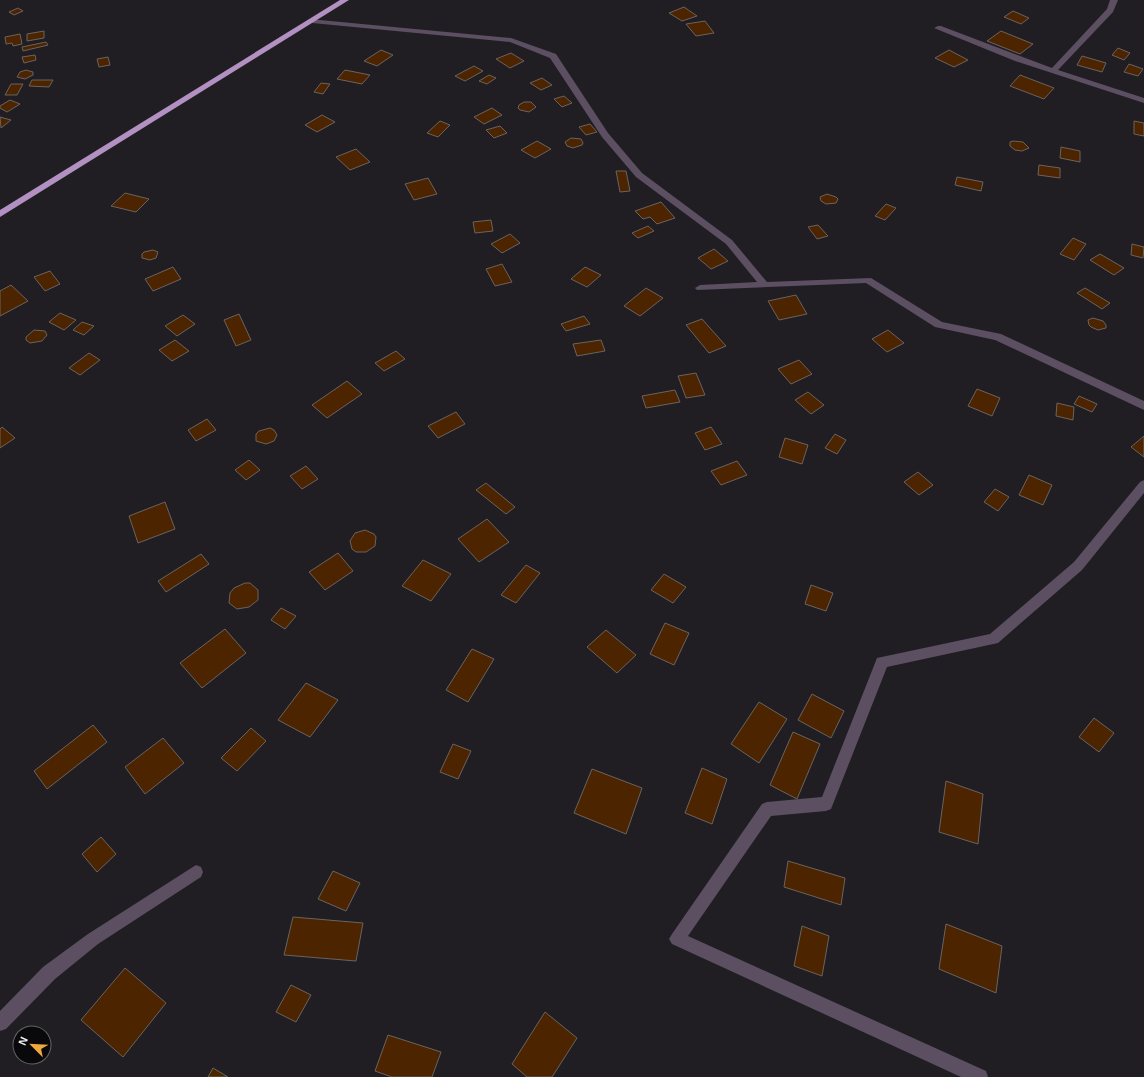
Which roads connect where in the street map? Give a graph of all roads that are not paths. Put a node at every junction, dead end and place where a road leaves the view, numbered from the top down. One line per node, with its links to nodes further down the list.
1 (346, 0): 3 (highway)
2 (1114, 0): 5 (street)
3 (312, 21): 7 (highway); 8 (street)
4 (938, 28): 5 (street)
5 (1053, 71): 6 (street)
6 (1144, 101)
7 (0, 214)
8 (765, 285): 9 (street); 10 (street)
9 (700, 288)
10 (1144, 406)
11 (1144, 485): 14 (street)
12 (196, 872): 13 (street)
13 (0, 1023)
14 (980, 1077)

